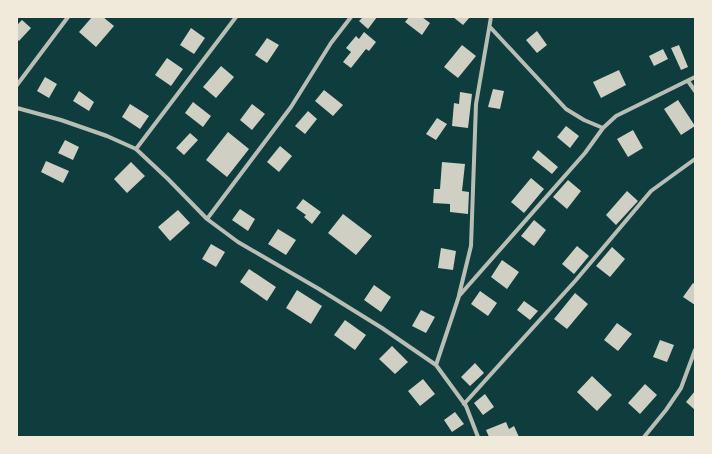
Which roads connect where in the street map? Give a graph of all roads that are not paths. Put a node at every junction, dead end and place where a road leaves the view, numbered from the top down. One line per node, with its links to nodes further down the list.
1 (68, 17): 8 (street)
2 (236, 17): 12 (street)
3 (352, 17): 14 (street)
4 (491, 17): 5 (street)
5 (490, 27): 11 (street); 15 (street)
6 (695, 77): 7 (street)
7 (688, 81): 9 (street); 11 (street)
8 (17, 85)
9 (695, 91)
10 (17, 108): 12 (street)
11 (603, 128): 15 (street)
12 (136, 149): 14 (street)
13 (695, 159): 18 (street)
14 (207, 219): 17 (street)
15 (459, 296): 17 (street)
16 (695, 350): 20 (street)
17 (436, 365): 18 (street)
18 (464, 404): 19 (street)
19 (478, 437)
20 (644, 437)

